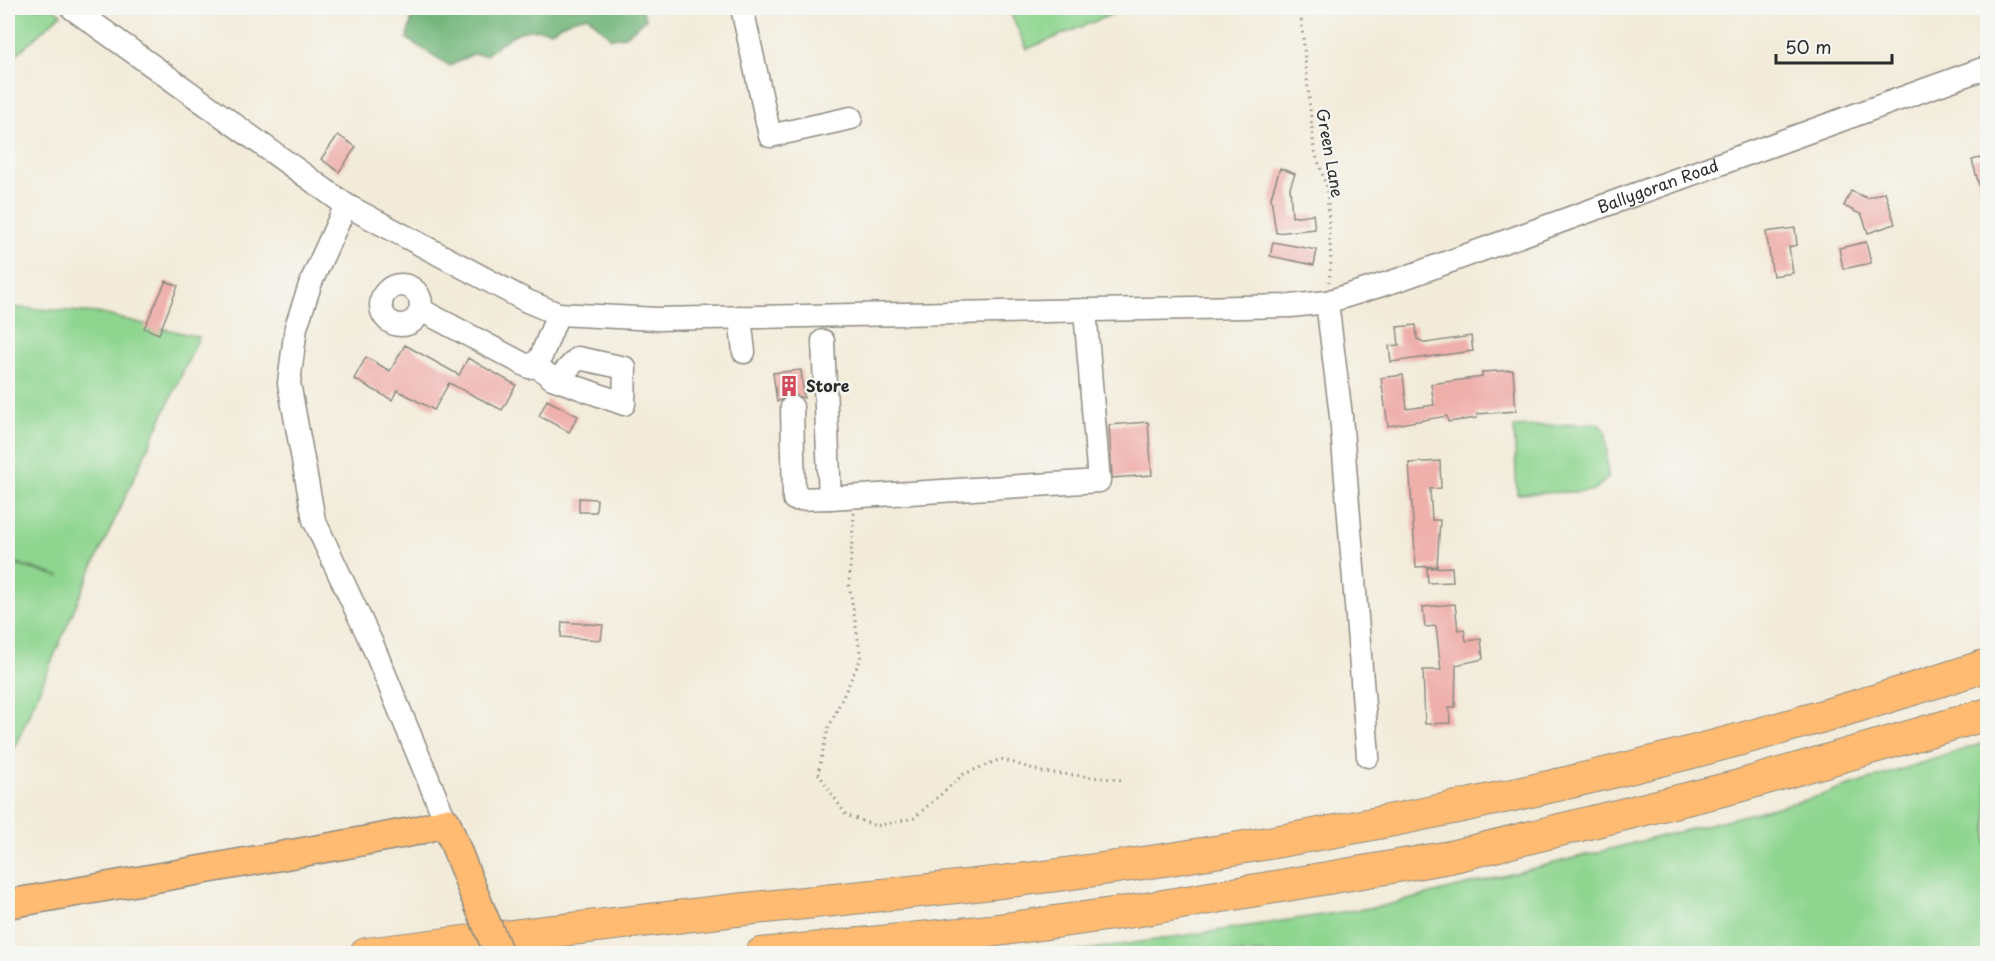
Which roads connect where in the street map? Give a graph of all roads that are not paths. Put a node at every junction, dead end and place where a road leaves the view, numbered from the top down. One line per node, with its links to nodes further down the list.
1 (72, 8): 5 (street)
2 (742, 8): 4 (street)
3 (1988, 67): 6 (street, Ballygoran Road)
4 (851, 118)
5 (346, 205): 9 (street); 20 (street)
6 (1327, 302): 8 (street, Ballygoran Road); 19 (street)
7 (421, 310): 13 (street)
8 (1084, 310): 10 (street, Ballygoran Road); 16 (street)
9 (558, 314): 10 (street, Ballygoran Road); 13 (street)
10 (740, 317): 12 (street)
11 (823, 340): 16 (street)
12 (744, 352)
13 (534, 364): 14 (street)
14 (557, 380)
15 (792, 407): 16 (street)
16 (830, 498)
17 (1988, 665): 22 (highway)
18 (1988, 714): 24 (highway)
19 (1368, 756)
20 (446, 822): 21 (main road); 23 (main road, bridge)
21 (8, 904)
22 (366, 954)
23 (499, 954)
24 (761, 954)

